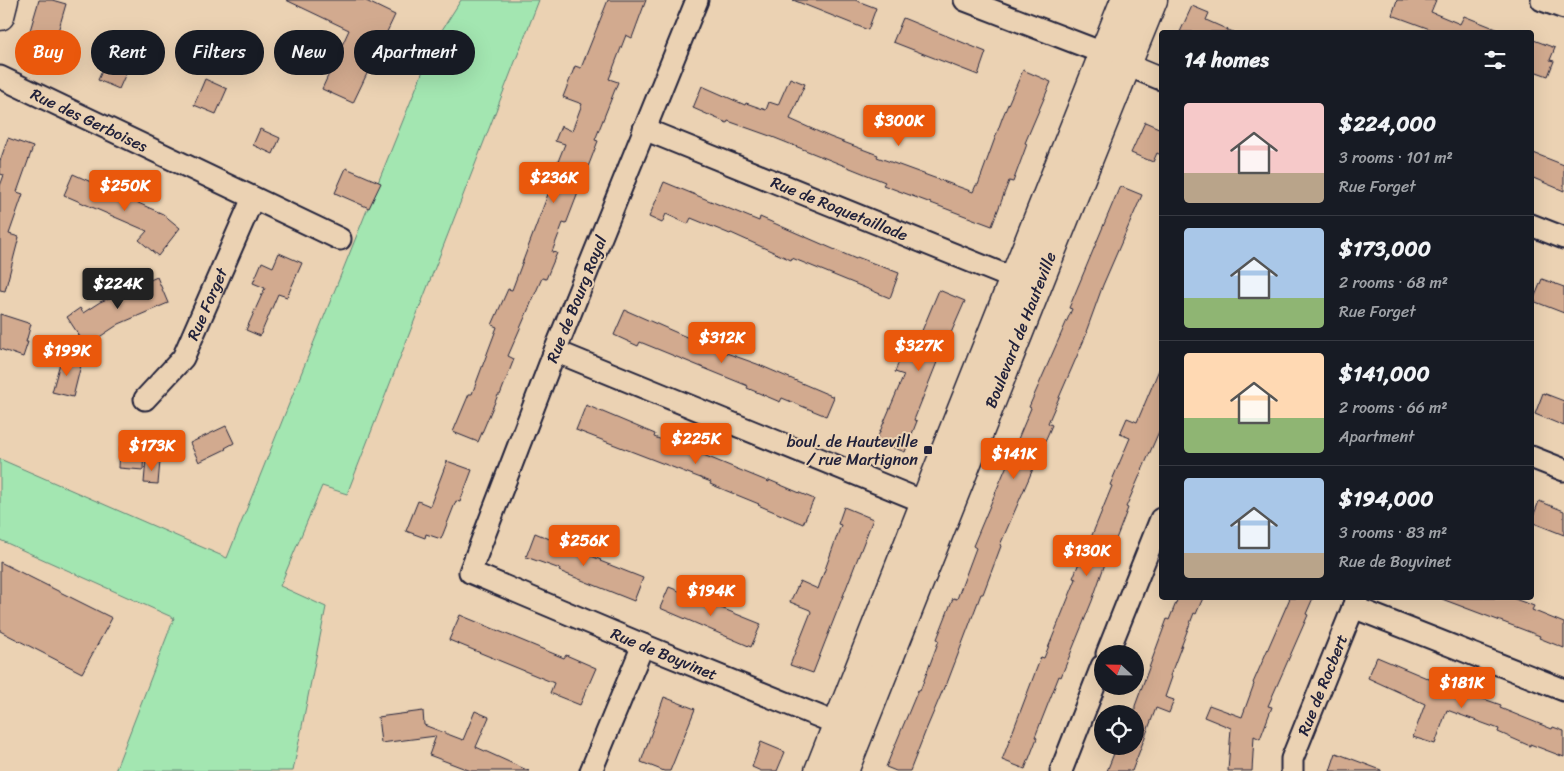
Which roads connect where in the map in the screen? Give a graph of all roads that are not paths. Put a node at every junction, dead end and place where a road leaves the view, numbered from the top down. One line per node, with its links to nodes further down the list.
1 (4, 0): 8 (street)
2 (697, 0): 12 (street, Rue de Bourg Royal)
3 (965, 0): 9 (street)
4 (1126, 0): 9 (street, Boulevard de Hauteville)
5 (1154, 0): 9 (street, Boulevard de Hauteville)
6 (1542, 0): 7 (street)
7 (1564, 8)
8 (0, 16)
9 (1114, 60): 11 (street); 17 (street, Boulevard de Hauteville)
10 (0, 77): 13 (street, Rue des Gerboises)
11 (1159, 78)
12 (644, 129): 17 (street, Rue de Roquetaillade); 18 (street, Rue de Bourg Royal)
13 (253, 198): 16 (street, Rue des Gerboises); 19 (street, Rue Forget)
14 (1534, 226): 15 (street)
15 (1564, 238)
16 (340, 239)
17 (1025, 283): 22 (street, Boulevard de Hauteville)
18 (555, 351): 22 (street); 24 (street, Rue de Bourg Royal)
19 (145, 399)
20 (1534, 458): 21 (street)
21 (1564, 470)
22 (936, 507): 30 (street, Boulevard de Hauteville)
23 (1159, 524): 27 (street)
24 (470, 572): 26 (street, Rue de Boyvinet)
25 (1355, 602): 29 (street); 35 (street, Rue de Rocbert)
26 (643, 645): 30 (street, Rue de Boyvinet); 31 (street)
27 (1112, 645)
28 (1094, 686): 34 (street)
29 (1564, 690)
30 (849, 729): 32 (street, Boulevard de Hauteville); 33 (street, Boulevard de Hauteville)
31 (591, 771)
32 (819, 771)
33 (844, 771)
34 (1061, 771)
35 (1292, 771)

